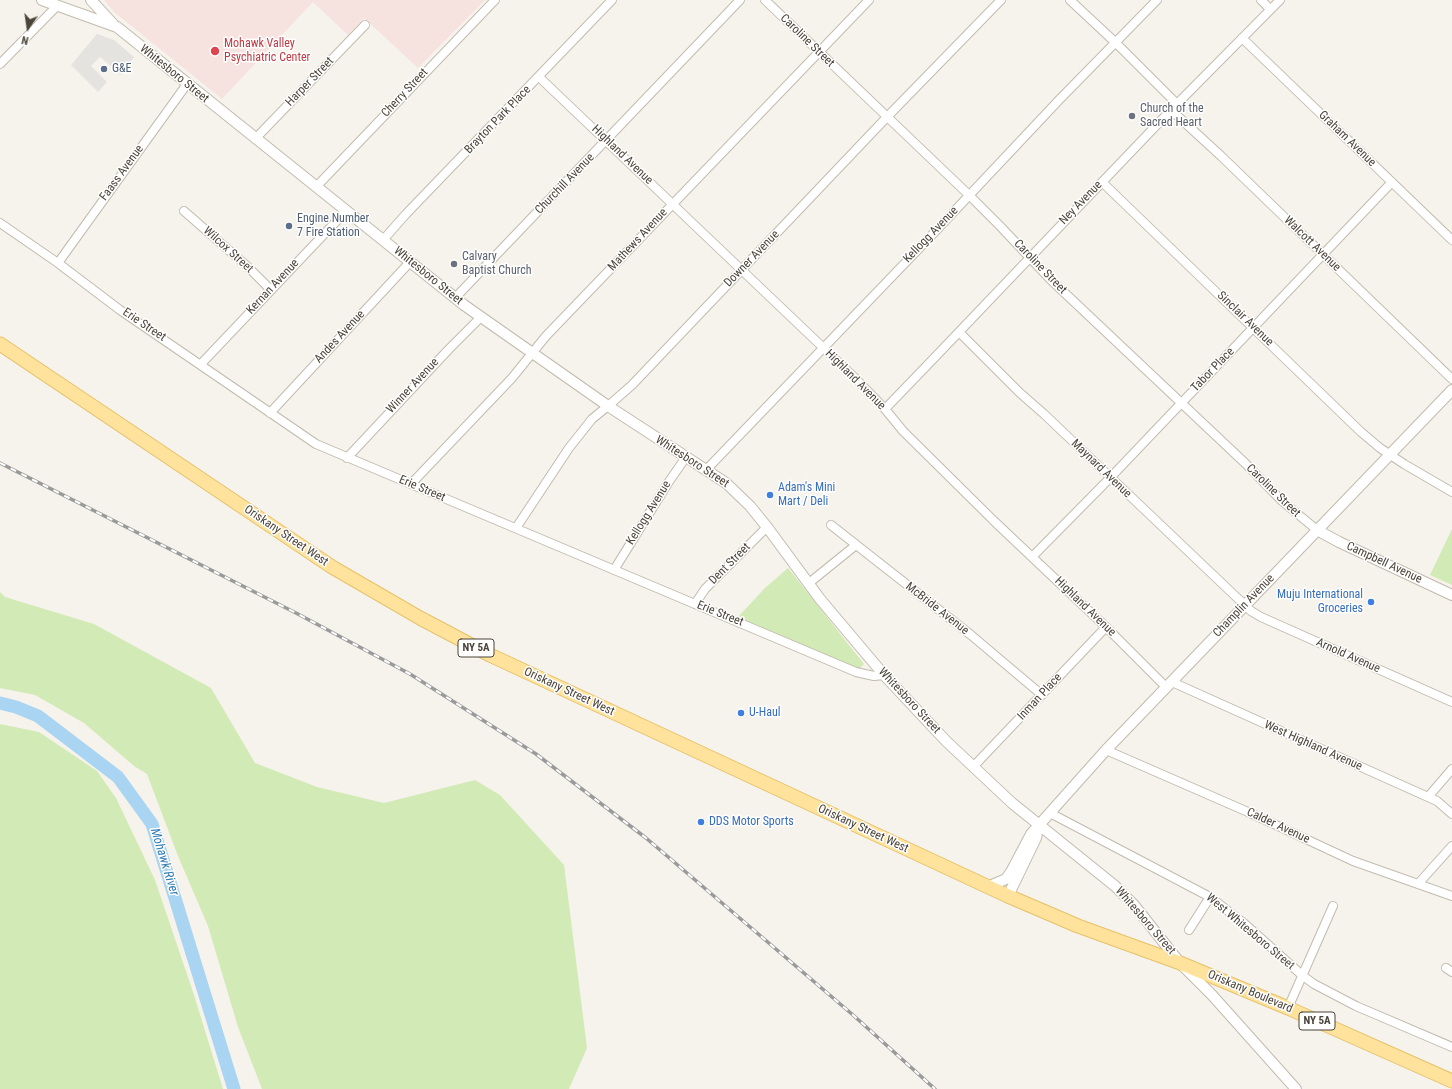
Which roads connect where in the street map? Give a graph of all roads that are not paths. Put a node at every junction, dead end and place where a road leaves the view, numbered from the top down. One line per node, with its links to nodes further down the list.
1 (42, 0): 13 (street, Whitesboro Street)
2 (91, 0): 16 (street)
3 (495, 0): 29 (street, Cherry Street)
4 (612, 0): 21 (street, Brayton Park Place)
5 (740, 0): 26 (street, Churchill Avenue)
6 (765, 0): 19 (street, Caroline Street)
7 (869, 0): 19 (street, Mathews Avenue)
8 (1001, 0): 24 (street, Downer Avenue)
9 (1070, 0): 18 (street, Walcott Avenue)
10 (1157, 0): 18 (street, Kellogg Avenue)
11 (1261, 0): 14 (street)
12 (1280, 0): 14 (street, Ney Avenue)
13 (57, 6): 16 (street, Whitesboro Street); 20 (street)
14 (1270, 10): 17 (street, Ney Avenue)
15 (365, 25): 25 (street, Harper Street)
16 (117, 27): 22 (street, Whitesboro Street)
17 (1242, 38): 23 (street, Ney Avenue); 28 (street, Graham Avenue)
18 (1116, 43): 23 (street, Walcott Avenue); 30 (street, Kellogg Avenue)
19 (819, 52): 24 (street, Caroline Street); 31 (street, Mathews Avenue)
20 (0, 64)
21 (539, 77): 26 (street, Highland Avenue); 35 (street, Brayton Park Place)
22 (187, 84): 25 (street, Whitesboro Street); 40 (street, Faass Avenue)
23 (1174, 107): 27 (street, Ney Avenue); 37 (street, Walcott Avenue)
24 (887, 117): 30 (street, Caroline Street); 41 (street, Downer Avenue)
25 (255, 139): 29 (street, Whitesboro Street)
26 (606, 140): 31 (street, Highland Avenue); 43 (street, Churchill Avenue)
27 (1102, 182): 38 (street, Ney Avenue); 45 (street, Sinclair Avenue)
28 (1392, 182): 36 (street, Graham Avenue); 37 (street, Tabor Place)
29 (316, 187): 33 (street, Whitesboro Street)
30 (969, 195): 38 (street, Caroline Street); 48 (street, Kellogg Avenue)
31 (672, 204): 41 (street, Highland Avenue); 49 (street, Mathews Avenue)
32 (184, 211): 42 (street, Wilcox Street)
33 (346, 211): 35 (street, Whitesboro Street); 42 (street, Kernan Avenue)
34 (0, 223): 40 (street, Erie Street)
35 (383, 240): 39 (street, Whitesboro Street)
36 (1452, 240)
37 (1323, 255): 45 (street, Tabor Place); 51 (street, Walcott Avenue)
38 (1030, 257): 46 (street, Ney Avenue); 53 (street, Caroline Street)
39 (410, 262): 43 (street, Whitesboro Street); 56 (street, Andes Avenue)
40 (58, 263): 50 (street, Erie Street)
41 (742, 270): 48 (street, Highland Avenue); 54 (street, Downer Avenue)
42 (271, 290): 50 (street, Kernan Avenue)
43 (456, 298): 44 (street, Whitesboro Street)
44 (481, 317): 49 (street, Whitesboro Street); 59 (street, Winner Avenue)
45 (1253, 327): 53 (street, Tabor Place); 57 (street, Sinclair Avenue)
46 (959, 332): 55 (street, Ney Avenue); 61 (street, Maynard Avenue)
47 (0, 344): 89 (main road, Oriskany Street West / NY 5A)
48 (823, 347): 55 (street, Highland Avenue); 60 (street, Kellogg Avenue)
49 (533, 354): 54 (street, Whitesboro Street); 62 (street, Mathews Avenue)
50 (201, 364): 56 (street, Erie Street)
51 (1452, 379)
52 (1452, 390): 57 (street, Champlin Avenue)
53 (1181, 403): 61 (street, Tabor Place); 67 (street, Caroline Street)
54 (608, 406): 58 (street, Whitesboro Street); 66 (street, Downer Avenue)
55 (885, 409): 69 (street, Highland Avenue)
56 (270, 413): 59 (street, Erie Street)
57 (1390, 455): 63 (street, Sinclair Avenue); 67 (street, Champlin Avenue)
58 (686, 457): 60 (street, Whitesboro Street); 70 (street, Kellogg Avenue)
59 (347, 458): 62 (street, Erie Street)
60 (706, 470): 65 (street, Whitesboro Street)
61 (1110, 478): 69 (street, Tabor Place); 74 (street, Maynard Avenue)
62 (411, 484): 66 (street, Erie Street)
63 (1452, 492)
64 (831, 525): 68 (street, McBride Avenue)
65 (767, 527): 71 (street, Whitesboro Street); 73 (street, Dent Street)
66 (516, 528): 70 (street, Erie Street)
67 (1317, 530): 72 (street, Campbell Avenue); 74 (street, Champlin Avenue)
68 (856, 545): 71 (street); 78 (street, McBride Avenue)
69 (1033, 556): 75 (street, Highland Avenue)
70 (614, 570): 73 (street, Erie Street)
71 (809, 583): 76 (street, Whitesboro Street)
72 (1452, 595)
73 (695, 604): 76 (street, Erie Street)
74 (1245, 606): 77 (street, Champlin Avenue); 79 (street, Arnold Avenue)
75 (1106, 627): 77 (street, Highland Avenue); 78 (street, Inman Place)
76 (884, 675): 81 (street, Whitesboro Street)
77 (1169, 685): 80 (street, Champlin Avenue); 83 (street, West Highland Avenue)
78 (1042, 695): 81 (street, Inman Place)
79 (1452, 702)
80 (1106, 750): 84 (street, Champlin Avenue); 88 (street, Calder Avenue)
81 (974, 767): 86 (street, Whitesboro Street)
82 (1452, 769): 83 (street)
83 (1428, 797): 85 (street, West Highland Avenue)
84 (1050, 813): 86 (street, Champlin Avenue); 92 (street, West Whitesboro Street)
85 (1452, 814)
86 (1039, 825): 89 (street, Champlin Avenue); 90 (street, Champlin Avenue); 95 (street, Whitesboro Street)
87 (1452, 846): 88 (street)
88 (1418, 884): 91 (street, Calder Avenue)
89 (987, 887): 90 (main road, Oriskany Street West / NY 5A)
90 (1008, 896): 95 (main road, Oriskany Street West / NY 5A)
91 (1452, 896)
92 (1210, 897): 94 (street); 96 (street, West Whitesboro Street)
93 (1333, 906): 96 (street)
94 (1189, 930)
95 (1180, 963): 97 (main road, Oriskany Boulevard / NY 5A); 100 (street, Whitesboro Street)
96 (1303, 976): 97 (street); 98 (street, West Whitesboro Street)
97 (1288, 1008): 99 (main road, Oriskany Boulevard / NY 5A)
98 (1452, 1047)
99 (1452, 1081)
100 (1296, 1089)

